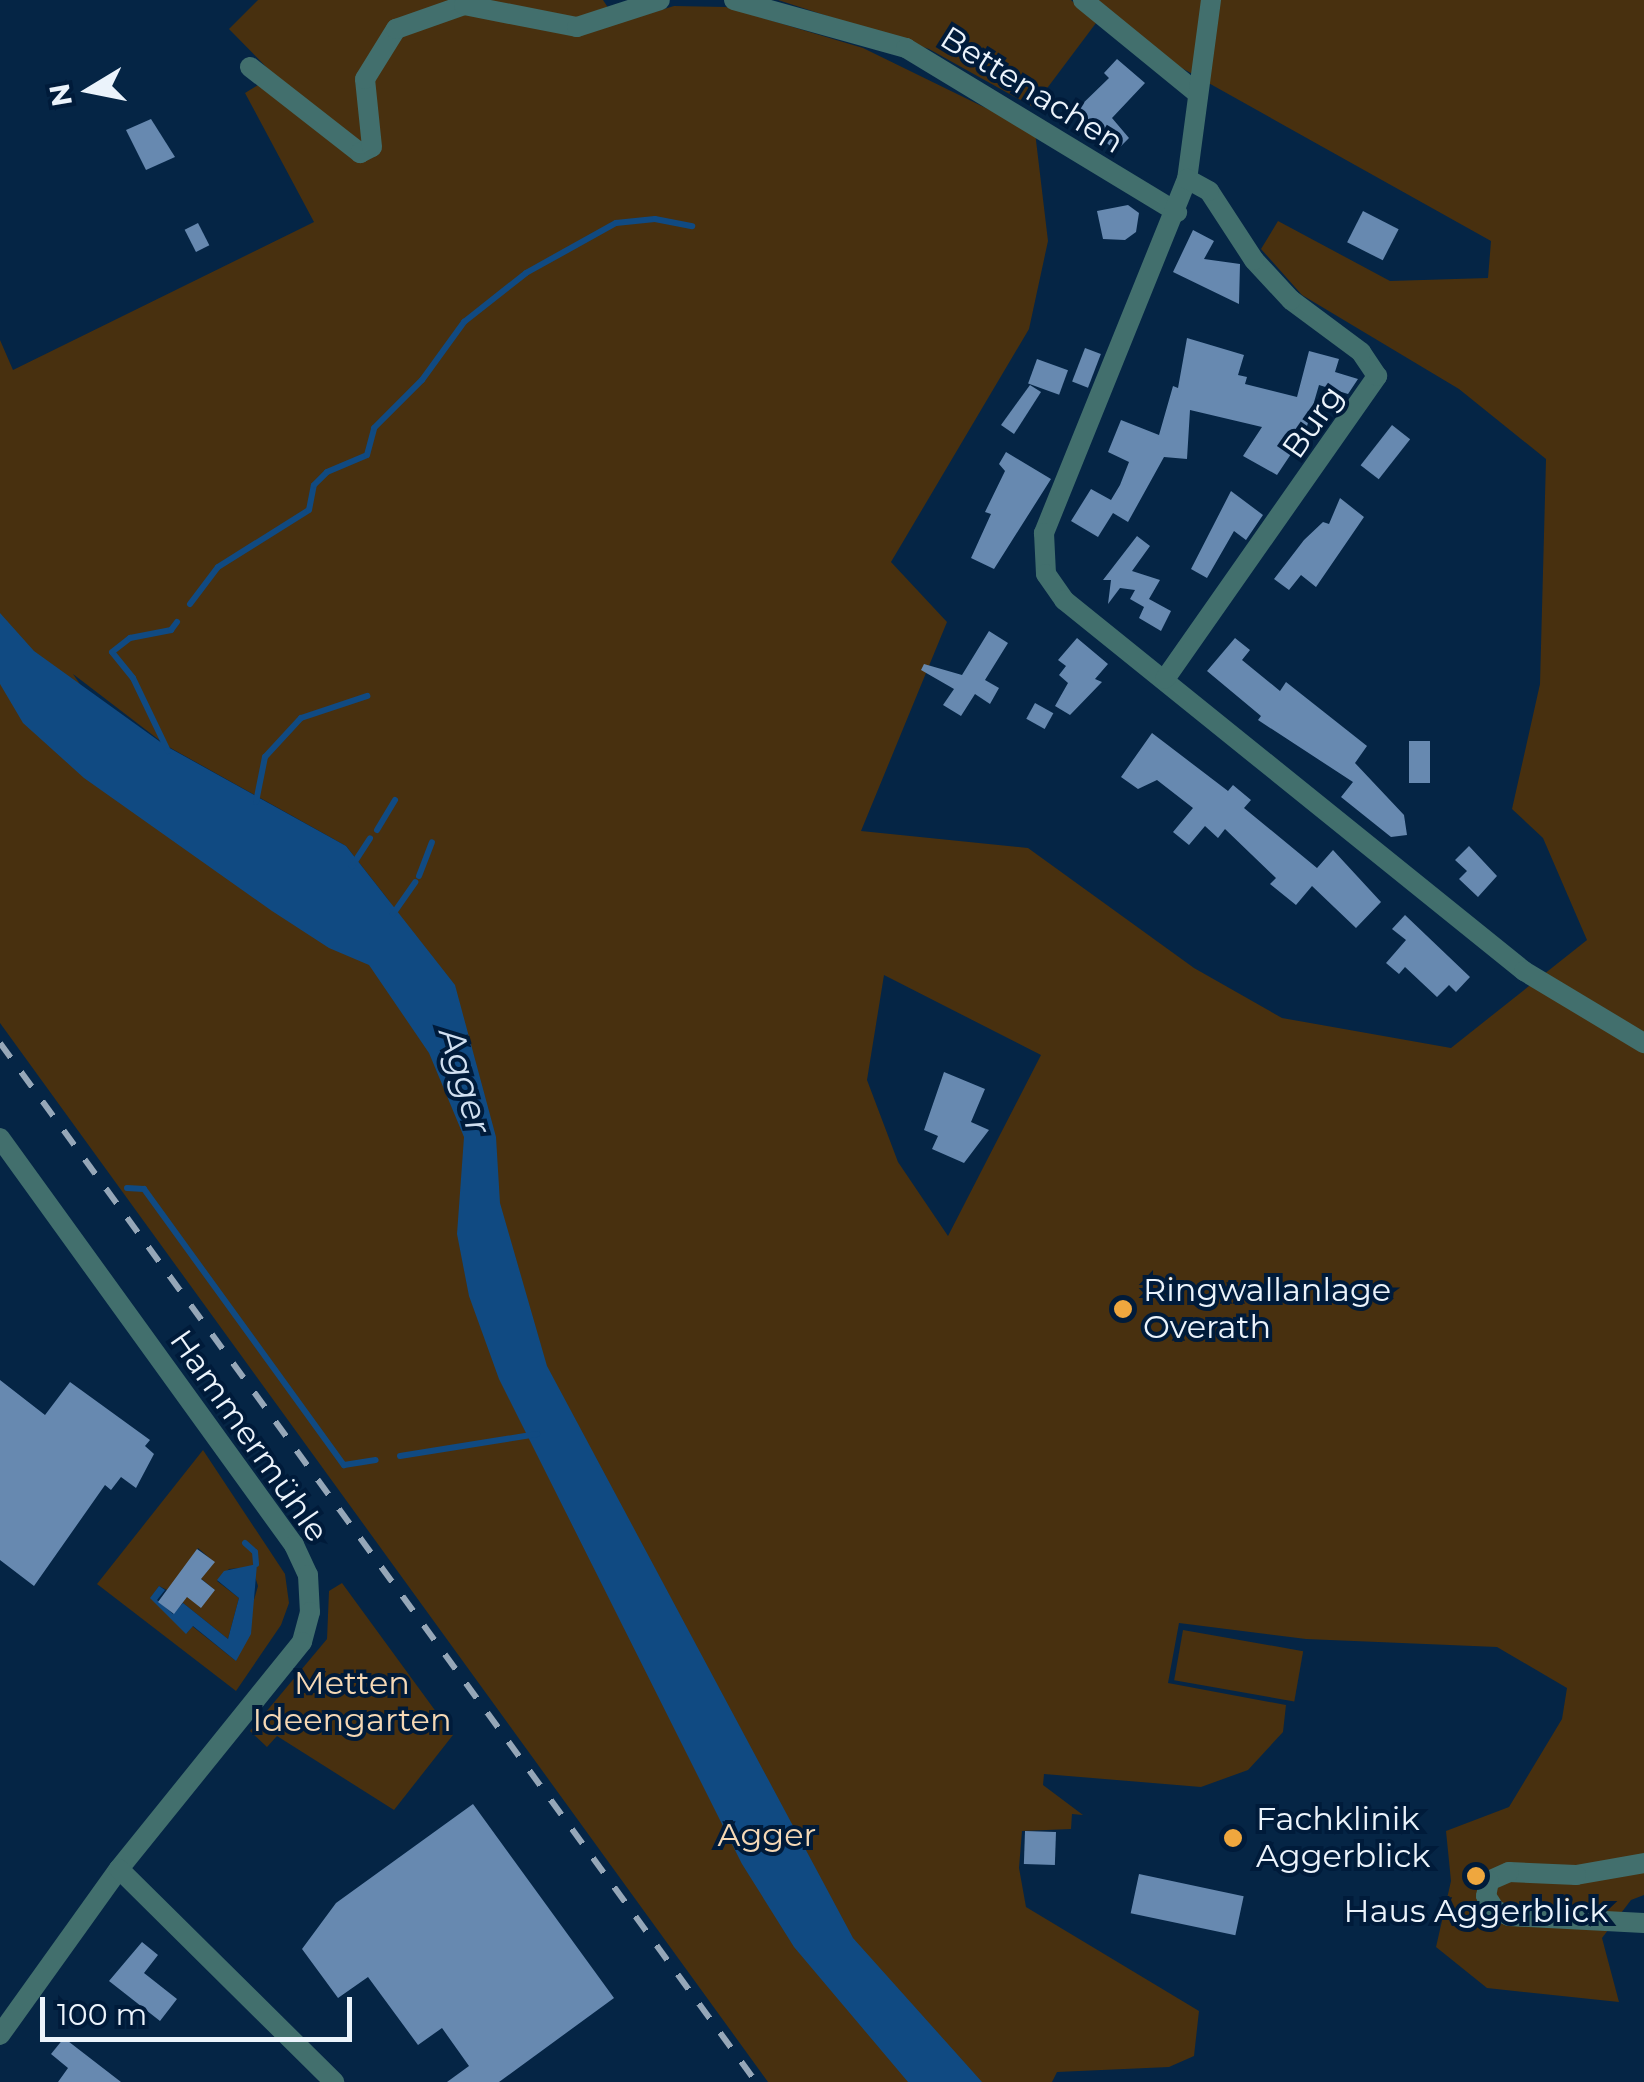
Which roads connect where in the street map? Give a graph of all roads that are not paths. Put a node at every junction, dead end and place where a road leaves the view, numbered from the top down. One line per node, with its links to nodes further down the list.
1 (660, 0): 5 (street)
2 (734, 0): 8 (street, Bettenachen)
3 (1083, 0): 6 (street)
4 (1211, 0): 6 (street)
5 (250, 67)
6 (1196, 93): 7 (street)
7 (1187, 178): 8 (street); 9 (street, Burg)
8 (1176, 212): 9 (street)
9 (1165, 678): 10 (street)
10 (1644, 1043)
11 (0, 1138): 13 (street, Hammermühle)
12 (1644, 1863): 14 (street)
13 (119, 1869): 15 (street, Hammermühle); 16 (street)
14 (1644, 1923)
15 (0, 2035)
16 (334, 2082)

